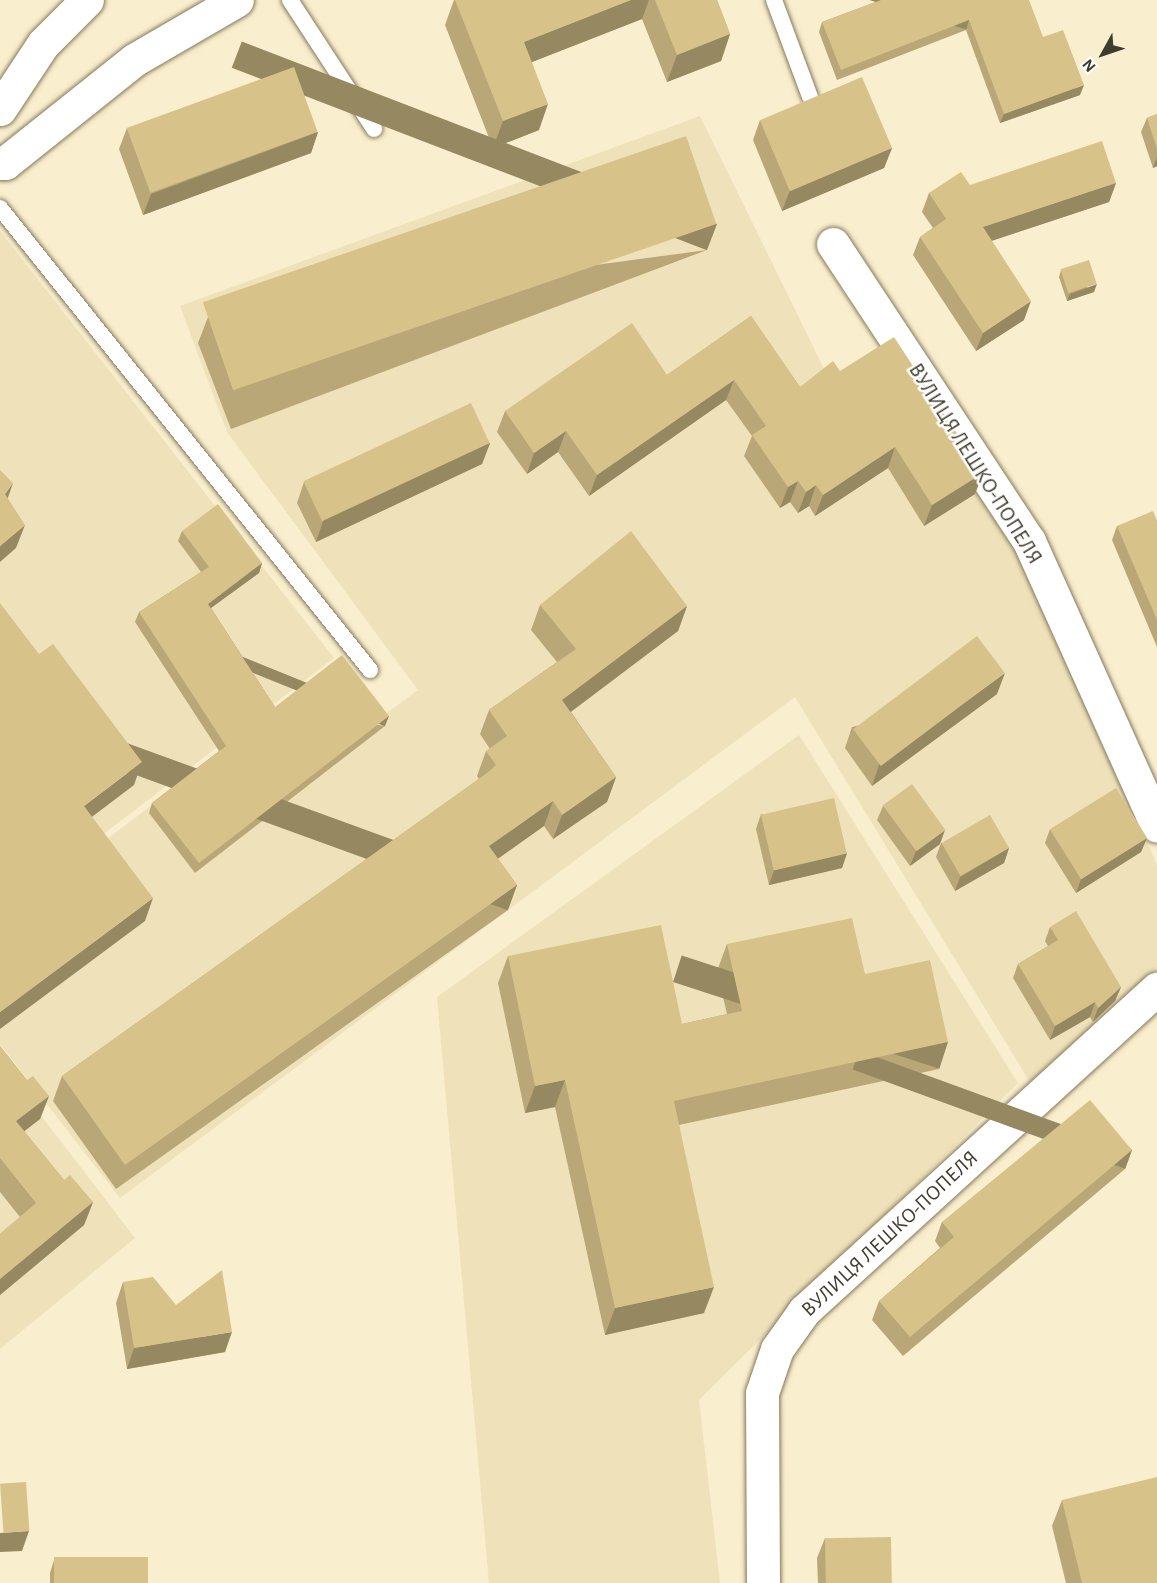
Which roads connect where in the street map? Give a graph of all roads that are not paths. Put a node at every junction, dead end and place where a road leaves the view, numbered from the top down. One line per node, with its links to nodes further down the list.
1 (87, 0): 6 (street)
2 (237, 0): 8 (street)
3 (290, 0): 7 (lane)
4 (774, 0): 5 (lane)
5 (810, 97)
6 (0, 109)
7 (374, 129)
8 (0, 163)
9 (0, 208): 11 (lane)
10 (833, 244): 12 (street, ВУЛИЦЯ ЛЕШКО-ПОПЕЛЯ)
11 (370, 670)
12 (1157, 826)
13 (1157, 989): 14 (street, ВУЛИЦЯ ЛЕШКО-ПОПЕЛЯ)
14 (764, 1583)

